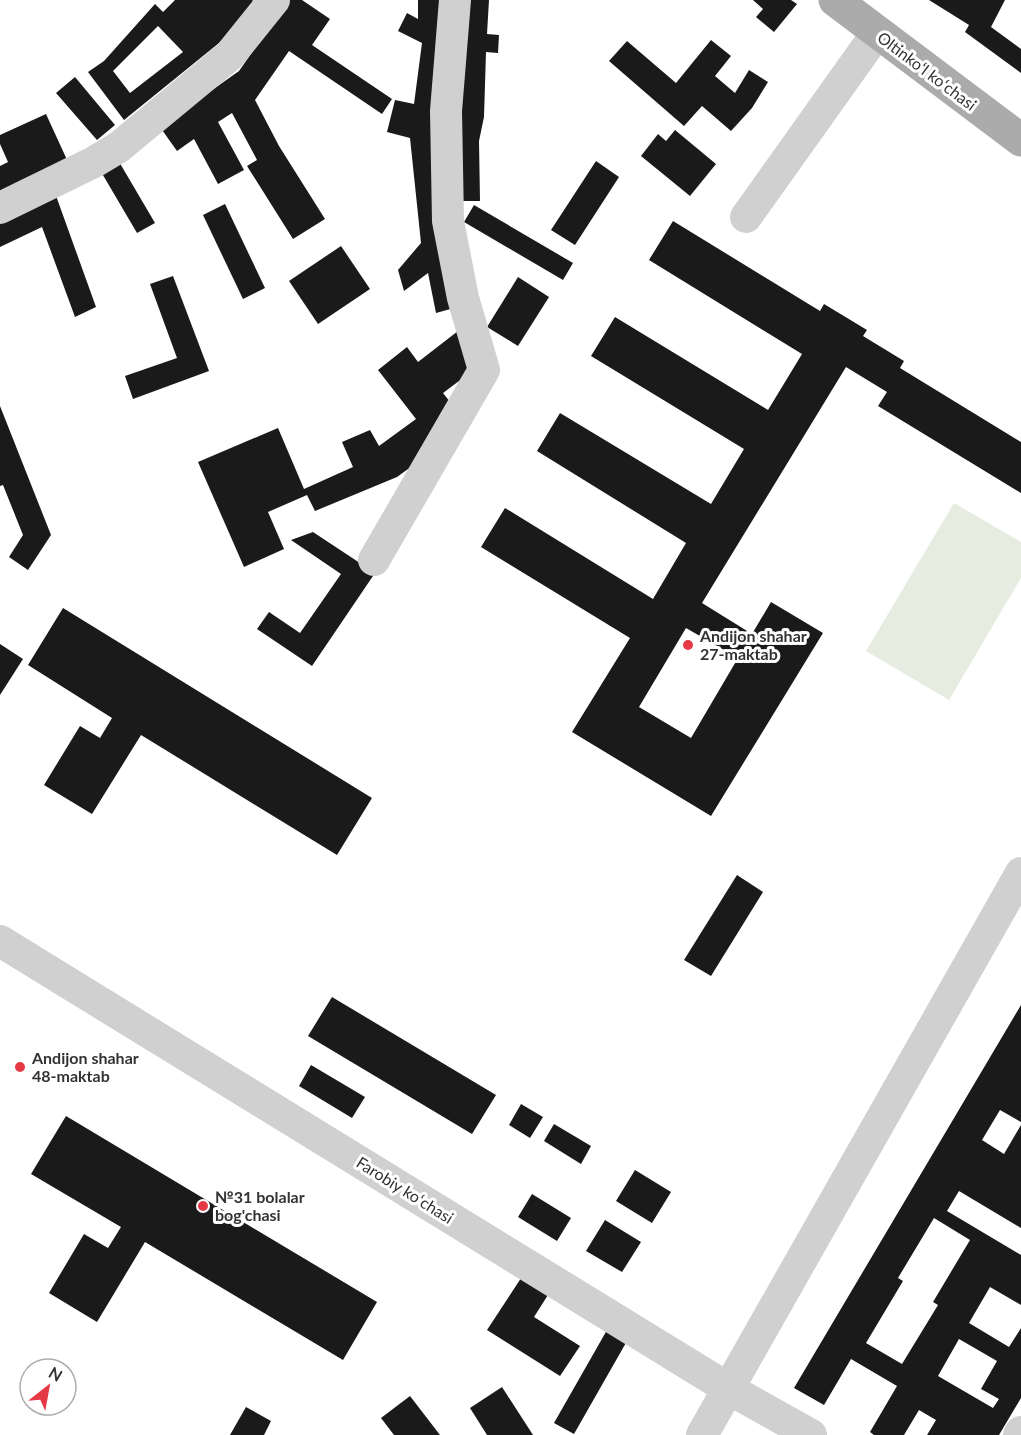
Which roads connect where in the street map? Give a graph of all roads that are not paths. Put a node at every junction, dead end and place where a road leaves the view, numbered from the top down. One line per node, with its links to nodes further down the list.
1 (274, 0): 6 (street)
2 (455, 0): 8 (street)
3 (835, 0): 4 (main road, Oltinkoʻl koʻchasi)
4 (877, 33): 5 (main road, Oltinkoʻl koʻchasi); 7 (street)
5 (1021, 141)
6 (0, 208)
7 (746, 217)
8 (374, 560)
9 (1021, 873): 11 (street)
10 (0, 941): 11 (street, Farobiy koʻchasi)
11 (729, 1389): 12 (street); 13 (street, Farobiy koʻchasi)
12 (702, 1435)
13 (811, 1435)

